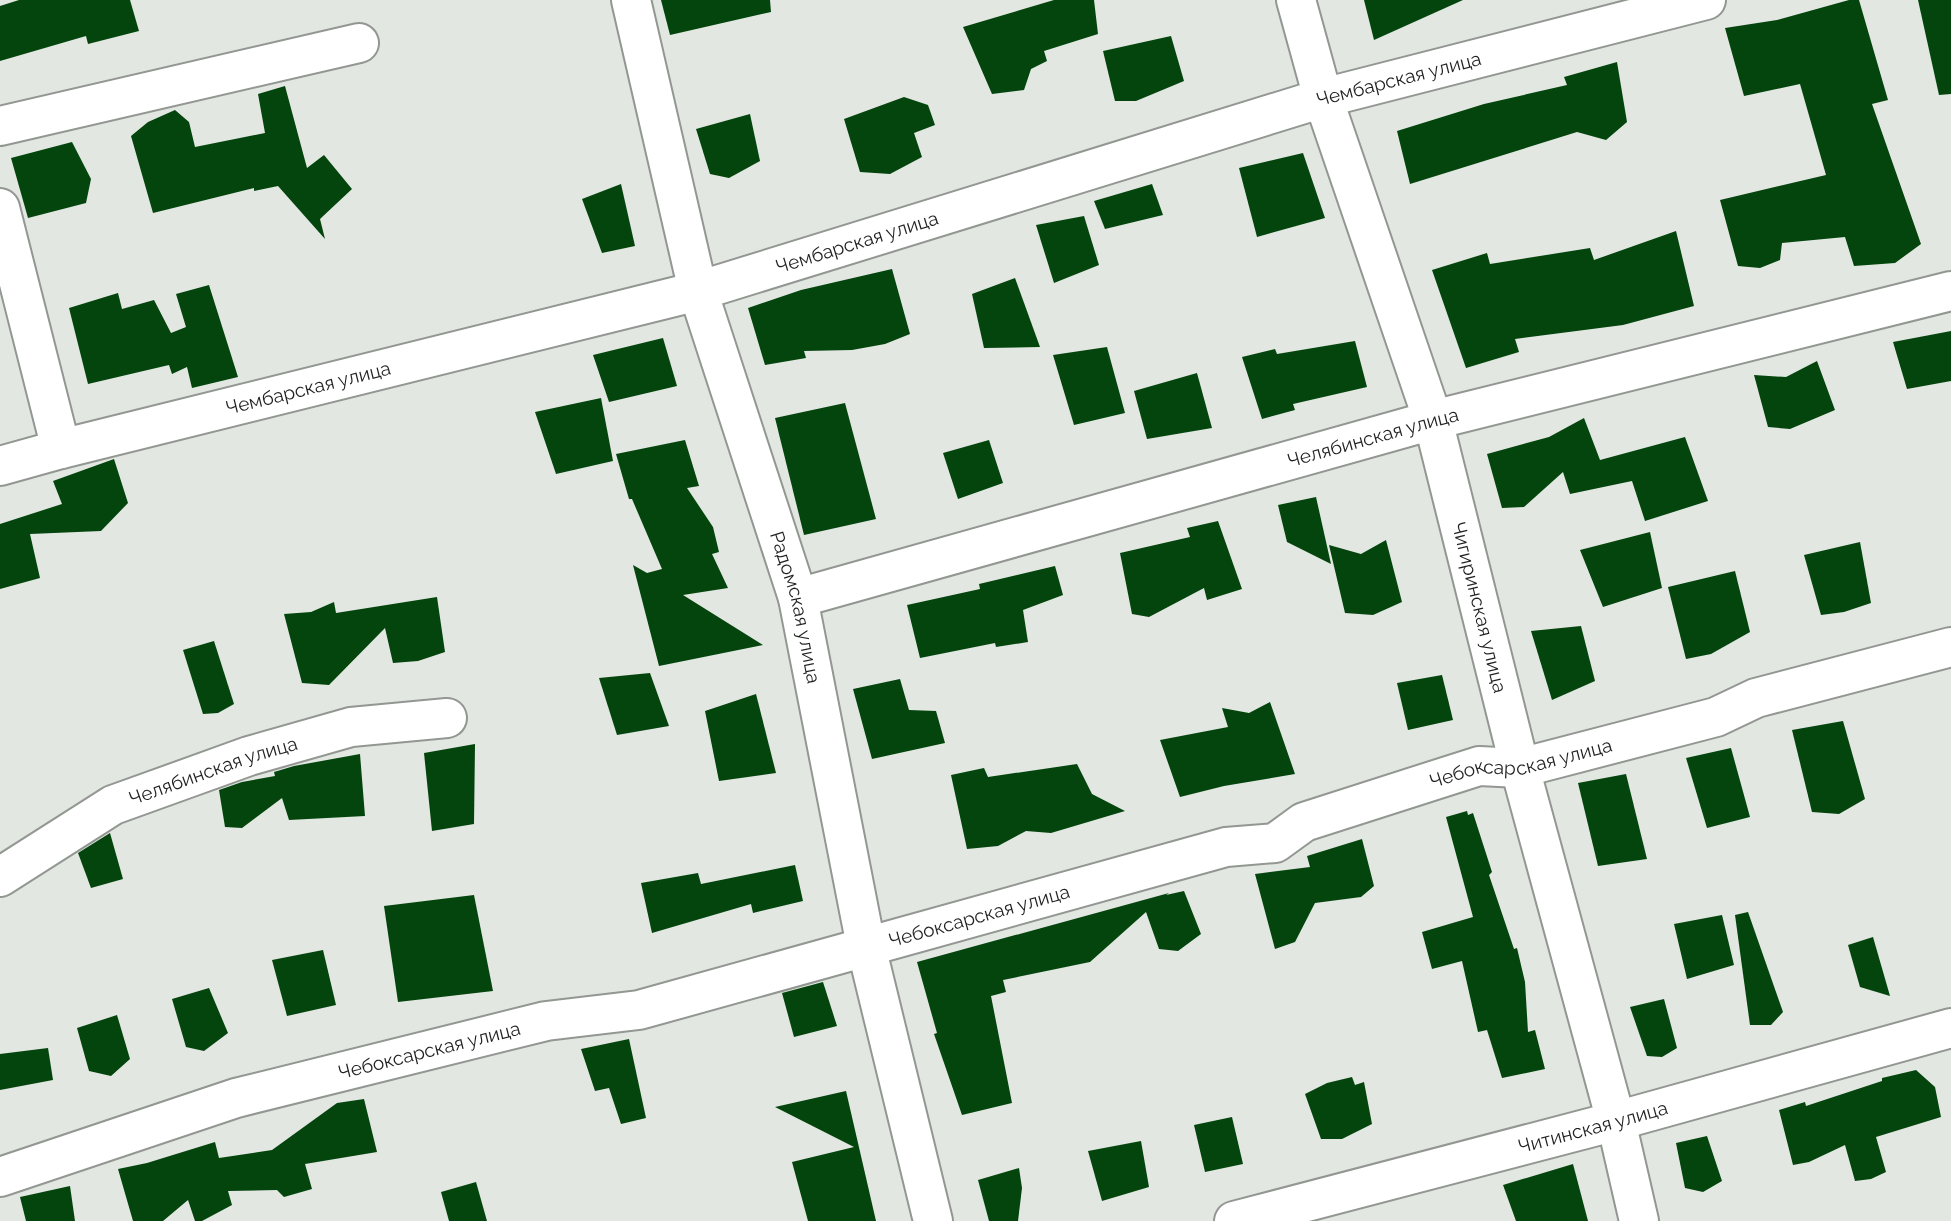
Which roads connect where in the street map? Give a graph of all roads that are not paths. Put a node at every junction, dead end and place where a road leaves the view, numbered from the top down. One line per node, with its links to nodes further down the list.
1 (631, 0): 8 (street, Радомская улица)
2 (1296, 0): 5 (street, Чигиринская улица)
3 (1706, 0): 5 (street, Чембарская улица)
4 (359, 43): 6 (street)
5 (1323, 98): 8 (street, Чембарская улица); 10 (street, Чигиринская улица)
6 (0, 126)
7 (0, 208): 11 (street)
8 (698, 291): 11 (street, Чембарская улица); 13 (street, Радомская улица)
9 (1951, 291): 10 (street, Челябинская улица)
10 (1433, 420): 13 (street, Челябинская улица); 16 (street, Чигиринская улица)
11 (61, 449): 12 (street, Чембарская улица)
12 (0, 466)
13 (798, 598): 18 (street, Радомская улица)
14 (1951, 647): 16 (street, Чебоксарская улица)
15 (447, 718): 17 (street, Челябинская улица)
16 (1520, 768): 18 (street, Чебоксарская улица); 20 (street, Чигиринская улица)
17 (0, 877)
18 (866, 946): 21 (street, Чебоксарская улица); 22 (street, Радомская улица)
19 (1951, 1028): 20 (street, Читинская улица)
20 (1616, 1121): 23 (street, Читинская улица); 24 (street, Чигиринская улица)
21 (0, 1177)
22 (933, 1221)
23 (1234, 1221)
24 (1639, 1221)

